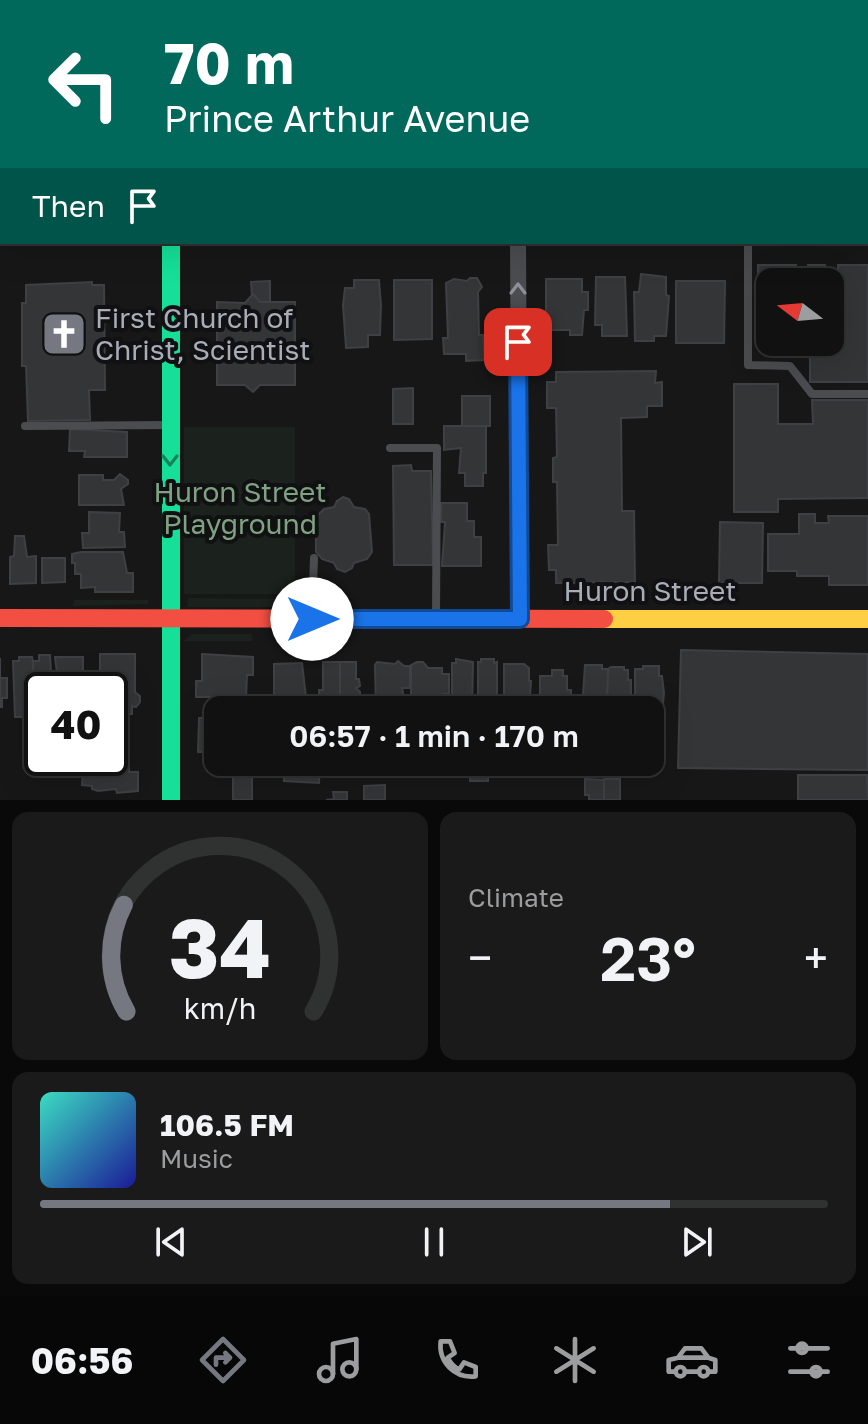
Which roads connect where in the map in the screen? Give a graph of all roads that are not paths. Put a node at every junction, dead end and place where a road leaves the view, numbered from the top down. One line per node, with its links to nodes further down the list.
1 (171, 244): 5 (street)
2 (518, 244): 12 (street, one-way to 2)
3 (748, 244): 4 (lane)
4 (868, 394)
5 (170, 425): 6 (lane); 14 (street, one-way to 14)
6 (25, 426)
7 (390, 448): 11 (lane)
8 (314, 558): 10 (lane)
9 (0, 618): 14 (street, Huron Street)
10 (312, 619): 11 (street, Huron Street); 14 (street, Huron Street)
11 (436, 619): 12 (street, Huron Street)
12 (520, 619): 13 (street, Huron Street)
13 (868, 619)
14 (171, 620): 15 (street)
15 (171, 800)

